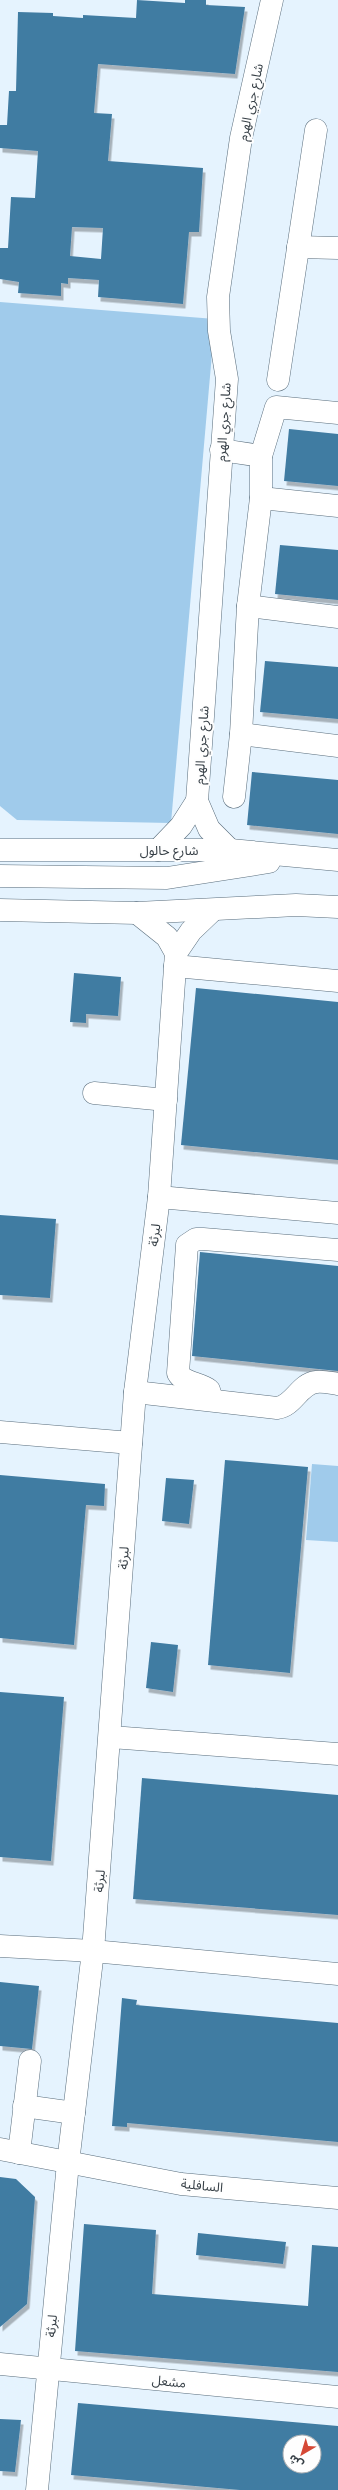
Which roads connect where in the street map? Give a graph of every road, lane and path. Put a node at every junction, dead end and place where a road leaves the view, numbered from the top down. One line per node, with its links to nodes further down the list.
1 (272, 0): 7 (street, شارع جري الهرم)
2 (316, 130): 3 (street)
3 (298, 247): 4 (street); 5 (street)
4 (338, 248)
5 (278, 380)
6 (338, 413): 8 (street)
7 (221, 450): 8 (street); 16 (street, شارع جري الهرم)
8 (261, 456): 9 (street)
9 (261, 498): 10 (street); 11 (street)
10 (338, 506)
11 (248, 606): 12 (street); 13 (street)
12 (338, 617)
13 (241, 734): 14 (street); 15 (street)
14 (338, 746)
15 (234, 797)
16 (197, 802): 19 (street, شارع جري الهرم); 20 (street, شارع جري الهرم)
17 (0, 838): 18 (street)
18 (10, 849): 19 (street, شارع حالول)
19 (158, 850): 20 (street, شارع حالول)
20 (230, 850): 21 (street, شارع حالول)
21 (301, 856): 22 (street, شارع حالول); 23 (street)
22 (338, 860)
23 (0, 876)
24 (338, 907): 25 (street)
25 (213, 910): 27 (street); 28 (street, لبرثة)
26 (1, 911): 27 (street)
27 (137, 913): 28 (street)
28 (176, 959): 29 (street); 31 (street, لبرثة)
29 (338, 981)
30 (94, 1093): 31 (street)
31 (166, 1100): 32 (street, لبرثة)
32 (159, 1197): 33 (street); 36 (street, لبرثة)
33 (338, 1213)
34 (338, 1250): 37 (street)
35 (338, 1384): 37 (street)
36 (135, 1392): 37 (street); 39 (street, لبرثة)
37 (212, 1400)
38 (0, 1432): 39 (street)
39 (131, 1443): 40 (street, لبرثة)
40 (111, 1737): 41 (street); 43 (street, لبرثة)
41 (338, 1754)
42 (0, 1946): 43 (street)
43 (94, 1951): 44 (street); 47 (street, لبرثة)
44 (338, 1974)
45 (30, 2060): 46 (street)
46 (24, 2106): 47 (street); 48 (street)
47 (74, 2113): 49 (street, لبرثة)
48 (9, 2151): 49 (street)
49 (68, 2163): 50 (street, السافلية); 52 (street, لبرثة)
50 (338, 2198)
51 (0, 2364): 52 (street, مشعل)
52 (47, 2369): 53 (street, مشعل); 54 (street, لبرثة)
53 (338, 2397)
54 (37, 2490)

